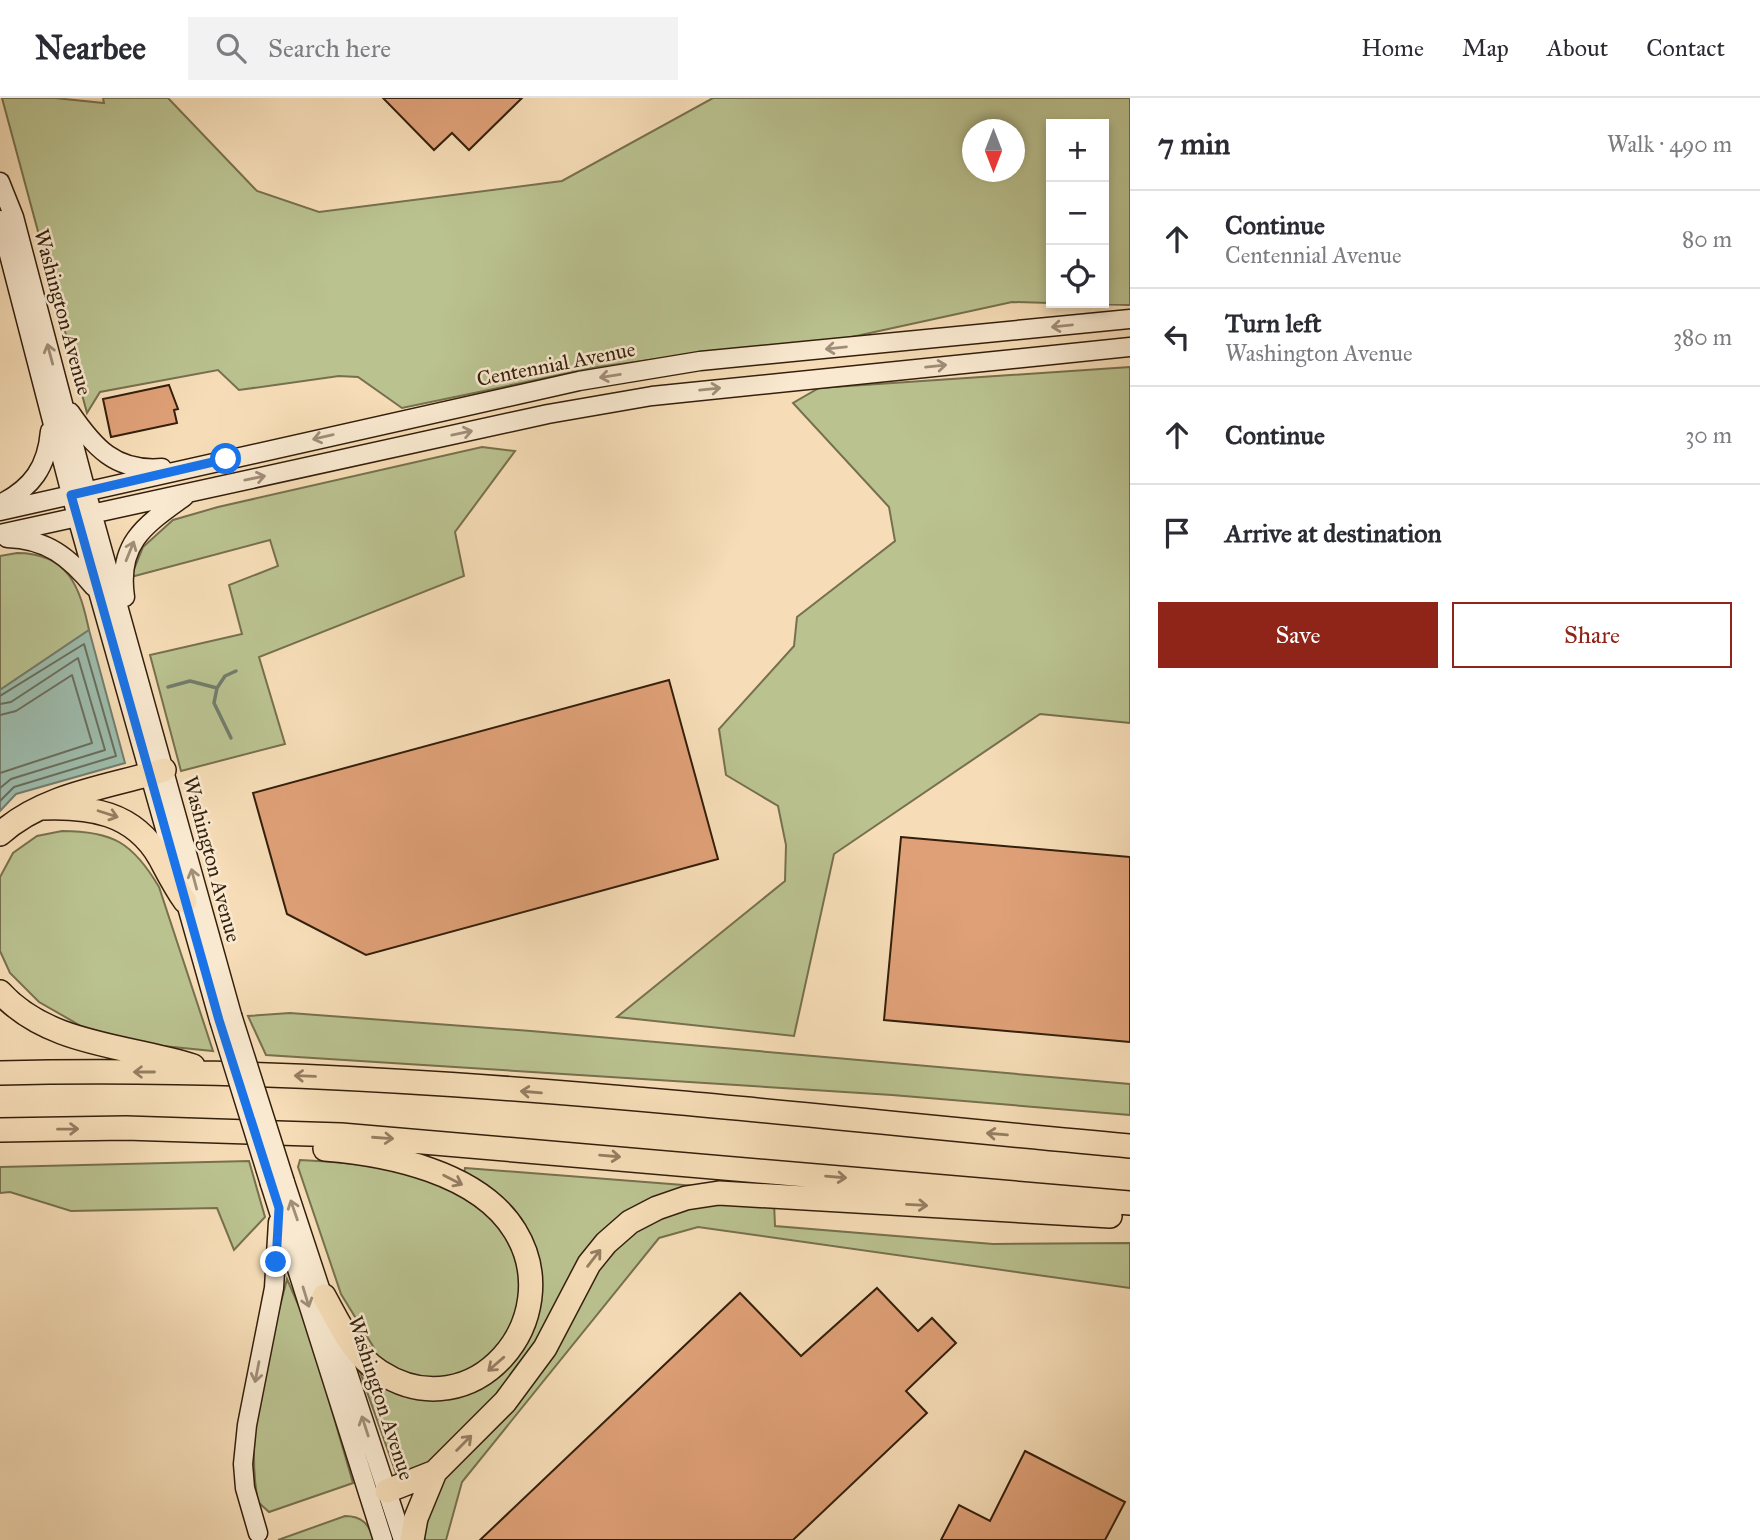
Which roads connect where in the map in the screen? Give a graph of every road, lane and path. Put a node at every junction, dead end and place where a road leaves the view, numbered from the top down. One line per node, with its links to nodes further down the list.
1 (0, 183): 5 (main road, Washington Avenue, one-way to 1)
2 (0, 220): 6 (main road, Washington Avenue)
3 (1130, 320): 7 (main road, Centennial Avenue, one-way to 7)
4 (1130, 347): 8 (main road, one-way to 4)
5 (63, 402): 7 (main road); 9 (main road, Washington Avenue)
6 (51, 417): 9 (main road, Washington Avenue); 10 (main road)
7 (200, 465): 9 (main road, Centennial Avenue)
8 (190, 492): 12 (main road); 15 (main road, one-way to 8)
9 (79, 493): 11 (main road, Centennial Avenue); 12 (main road, Washington Avenue)
10 (0, 504)
11 (0, 510)
12 (85, 515): 13 (main road); 14 (main road, Washington Avenue); 15 (main road, Washington Avenue)
13 (0, 536): 14 (main road)
14 (98, 591): 16 (main road, Washington Avenue)
15 (136, 666): 16 (main road, Washington Avenue)
16 (157, 772): 17 (highway); 19 (main road, Washington Avenue); 21 (main road, Washington Avenue, one-way to 16)
17 (41, 808): 18 (highway); 19 (highway, one-way to 19)
18 (0, 834)
19 (185, 901): 21 (main road, Washington Avenue)
20 (0, 992): 23 (highway)
21 (225, 1018): 27 (main road, Washington Avenue, bridge)
22 (0, 1073): 23 (highway, one-way to 22)
23 (212, 1073): 26 (highway, one-way to 23)
24 (0, 1130): 25 (highway, one-way to 25)
25 (241, 1130): 28 (highway, one-way to 28); 30 (highway, one-way to 30)
26 (1130, 1146)
27 (277, 1183): 29 (main road, Washington Avenue); 30 (main road, Washington Avenue, one-way to 27)
28 (1130, 1206): 31 (highway, one-way to 28)
29 (279, 1208): 33 (main road, one-way to 33); 34 (main road, Washington Avenue, one-way to 34)
30 (324, 1296): 32 (main road, Washington Avenue, one-way to 30)
31 (435, 1472): 32 (highway); 36 (highway)
32 (387, 1491): 35 (main road, Washington Avenue)
33 (258, 1533)
34 (383, 1540)
35 (403, 1540)
36 (412, 1540)

